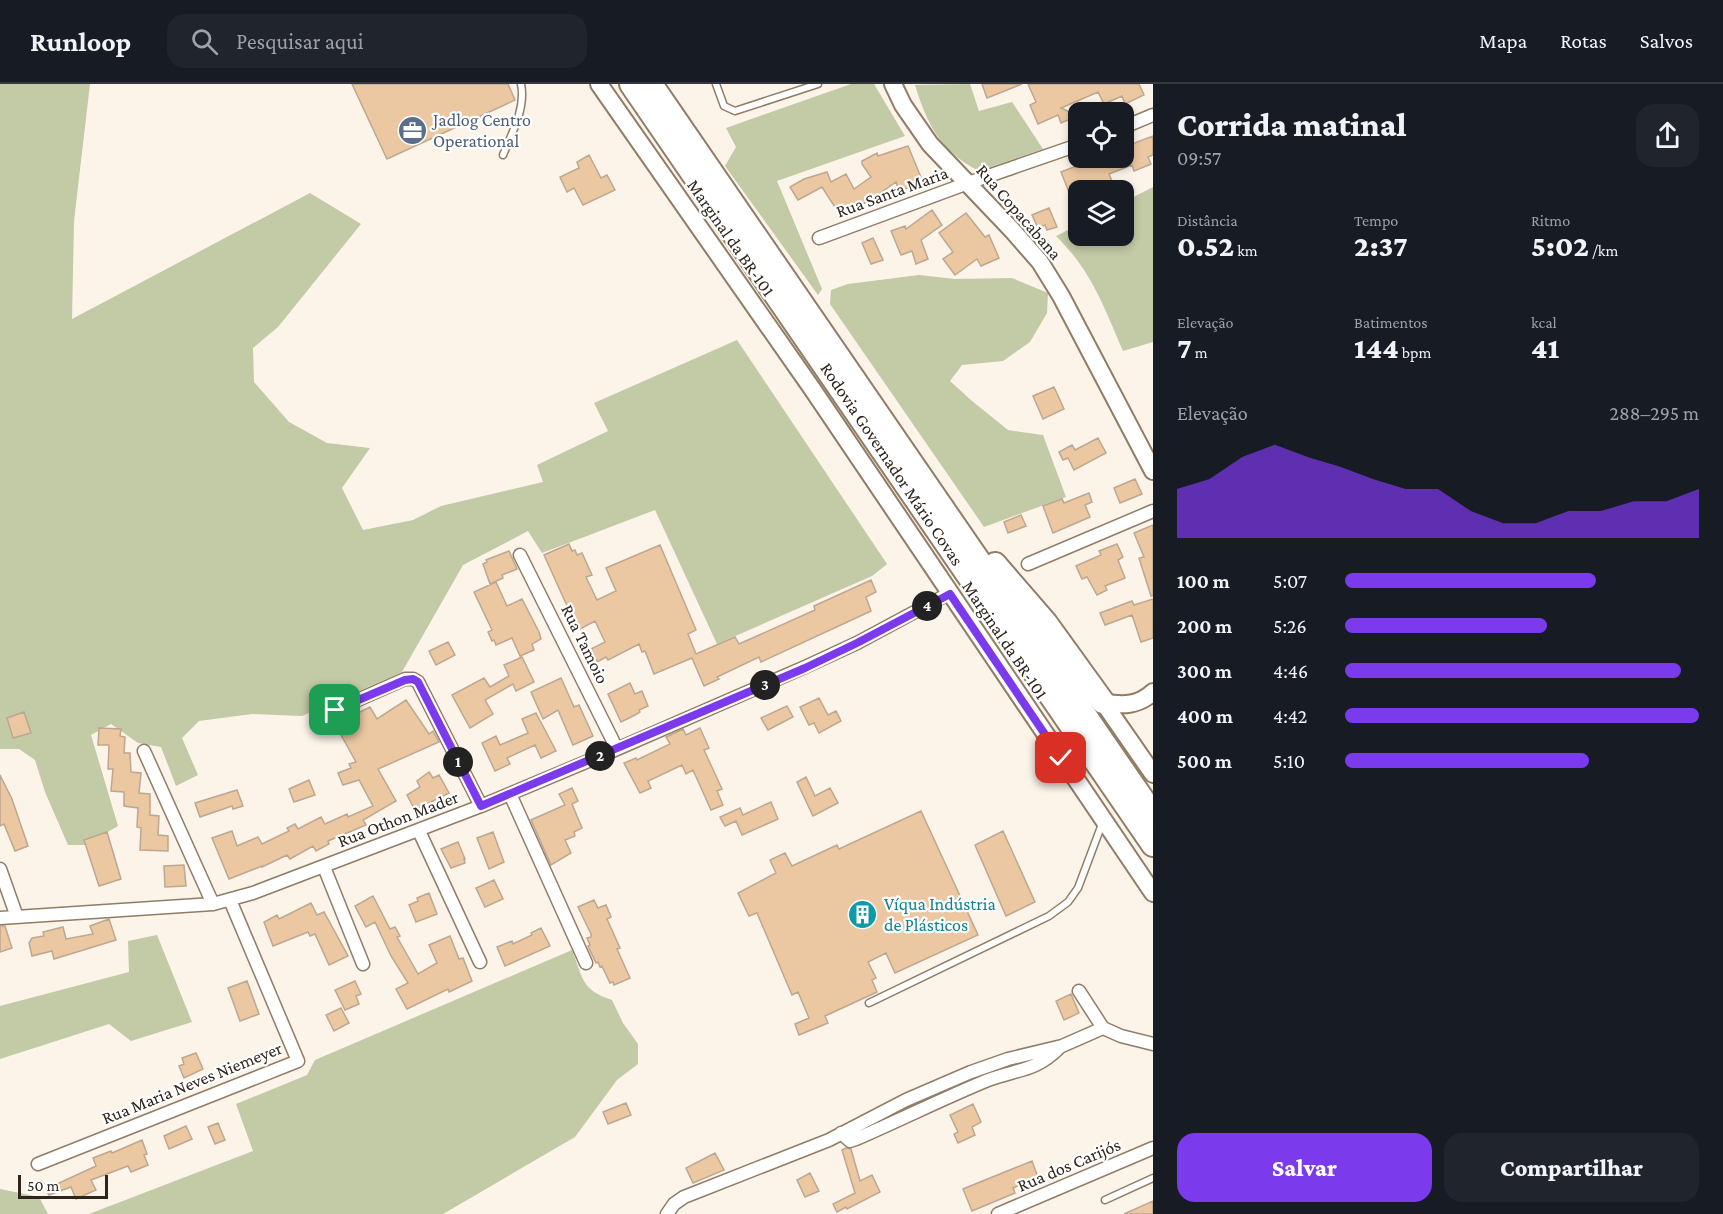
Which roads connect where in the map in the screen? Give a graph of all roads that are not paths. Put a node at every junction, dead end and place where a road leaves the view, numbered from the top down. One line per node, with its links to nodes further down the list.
1 (521, 84): 11 (lane)
2 (599, 84): 19 (main road, Marginal da BR-101)
3 (631, 84): 31 (highway, Rodovia Governador Mário Covas)
4 (651, 84): 15 (highway, Rodovia Governador Mário Covas)
5 (716, 84): 6 (lane)
6 (818, 84)
7 (893, 84): 12 (main road, Rua Copacabana)
8 (1153, 115): 9 (street)
9 (1134, 123)
10 (1068, 148): 12 (street, Rua Santa Maria)
11 (503, 155)
12 (968, 183): 13 (street, Rua Santa Maria); 14 (main road, Rua Copacabana)
13 (819, 238)
14 (1151, 461)
15 (937, 499): 21 (highway); 28 (highway, Rodovia Governador Mário Covas)
16 (1153, 511): 18 (street)
17 (520, 555): 23 (street, Rua Tamoio)
18 (1028, 564)
19 (950, 594): 23 (street, Rua Othon Mader); 29 (main road, Marginal da BR-101)
20 (1153, 692): 21 (main road)
21 (1103, 702): 25 (main road)
22 (335, 710): 27 (street)
23 (616, 749): 26 (street, Rua Othon Mader)
24 (144, 751): 36 (street)
25 (1153, 773)
26 (510, 794): 27 (street, Rua Othon Mader); 40 (street)
27 (481, 806): 30 (street, Rua Othon Mader)
28 (1153, 814)
29 (1103, 820): 34 (main road, Marginal da BR-101); 43 (lane)
30 (419, 831): 32 (street, Rua Othon Mader); 39 (street)
31 (1153, 844)
32 (324, 867): 35 (street, Rua Othon Mader); 41 (street)
33 (0, 869): 37 (street)
34 (1153, 893)
35 (230, 900): 36 (street, Rua Othon Mader); 47 (street, Rua Maria Neves Niemeyer)
36 (213, 904): 37 (street, Rua Othon Mader)
37 (17, 917): 38 (street, Rua Othon Mader)
38 (0, 918)
39 (480, 962)
40 (586, 963)
41 (363, 964)
42 (1079, 991): 44 (street)
43 (869, 1003)
44 (1103, 1028): 45 (street); 50 (street)
45 (1153, 1044)
46 (1153, 1149): 51 (street, Rua dos Carijós)
47 (38, 1164)
48 (1153, 1178): 49 (lane)
49 (1105, 1200)
50 (667, 1214)
51 (998, 1214)

